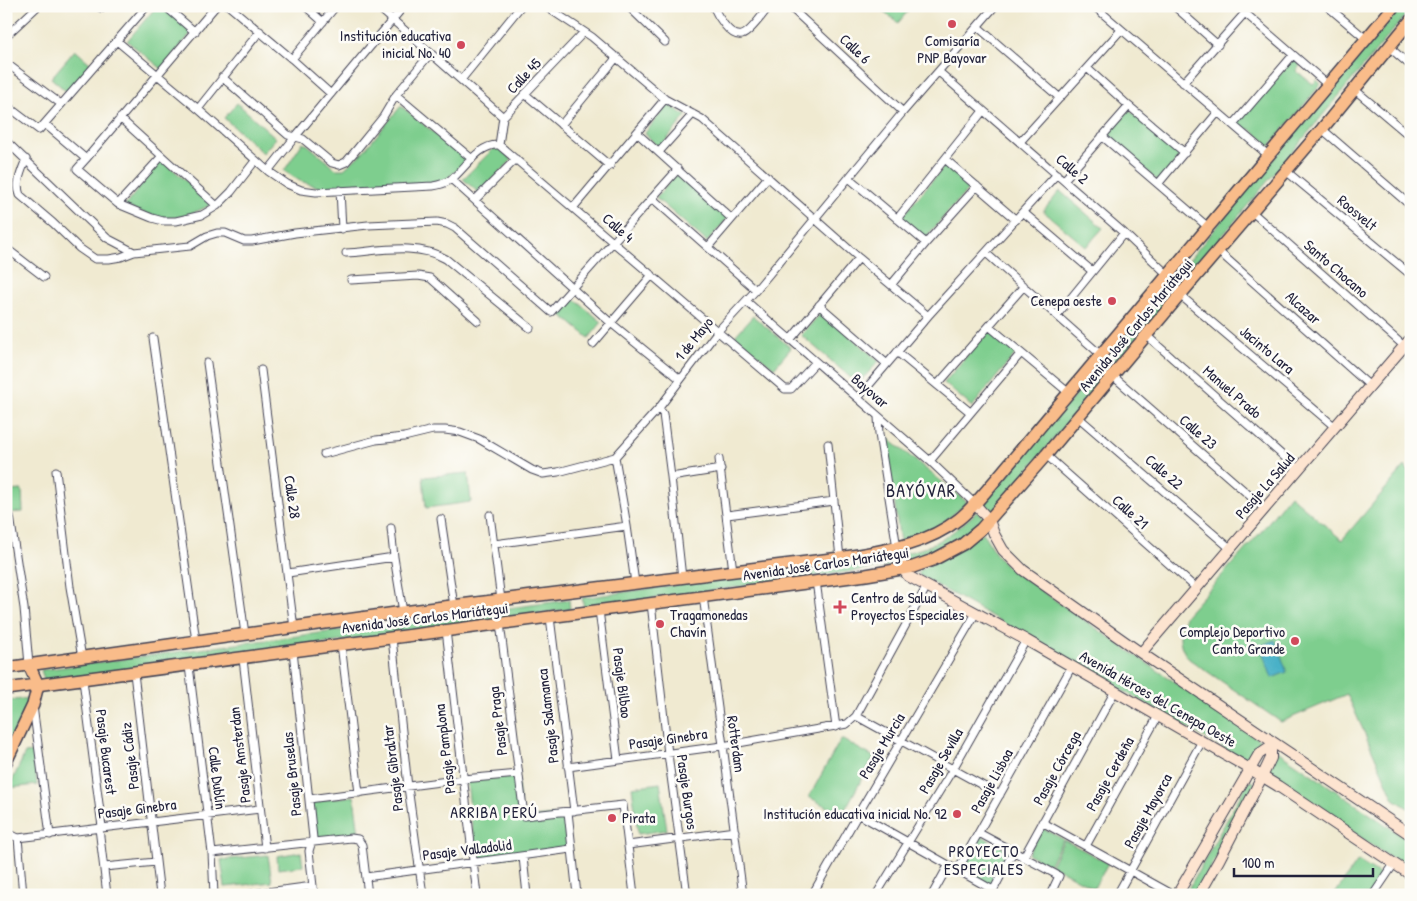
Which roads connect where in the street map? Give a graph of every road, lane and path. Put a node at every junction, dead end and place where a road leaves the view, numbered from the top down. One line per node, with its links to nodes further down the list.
1 (38, 6): 33 (street)
2 (147, 6): 35 (street)
3 (165, 6): 30 (street)
4 (216, 6): 30 (street)
5 (229, 6): 31 (street)
6 (305, 6): 27 (street)
7 (336, 6): 27 (street)
8 (377, 6): 25 (street)
9 (404, 6): 25 (street)
10 (521, 6): 49 (street)
11 (545, 6): 32 (street)
12 (628, 6): 36 (street)
13 (713, 6): 14 (street)
14 (770, 6)
15 (995, 6): 28 (street, 1 de Mayo)
16 (1094, 6): 29 (street)
17 (1174, 6): 23 (street)
18 (1187, 6): 23 (street)
19 (1251, 6): 24 (street)
20 (1327, 6): 34 (street)
21 (1394, 6): 34 (main road, Avenida José Carlos Mariátegui)
22 (792, 7): 63 (street, Calle 6)
23 (1182, 13): 37 (street)
24 (1245, 13): 37 (street); 40 (street)
25 (392, 20): 39 (street); 53 (street)
26 (1411, 20): 38 (main road, Avenida José Carlos Mariátegui)
27 (323, 22): 42 (street)
28 (978, 27): 46 (street, 1 de Mayo); 56 (street)
29 (1121, 30): 45 (street); 50 (street)
30 (195, 32): 47 (street)
31 (260, 32): 42 (street); 48 (street)
32 (584, 32): 41 (street); 54 (street, Calle 45)
33 (6, 36)
34 (1366, 39): 51 (main road, Avenida José Carlos Mariátegui)
35 (117, 42): 47 (street); 58 (street)
36 (665, 42)
37 (1218, 45): 50 (street)
38 (1389, 48): 44 (street); 52 (main road, Avenida José Carlos Mariátegui)
39 (430, 54): 49 (street); 55 (street)
40 (1293, 55): 51 (street); 70 (street)
41 (617, 58): 57 (street); 69 (street)
42 (292, 59): 53 (street)
43 (6, 63): 58 (street)
44 (1411, 66)
45 (1088, 68): 56 (street); 60 (street)
46 (939, 72): 62 (street, Calle 2); 63 (street, 1 de Mayo)
47 (157, 75): 61 (street); 67 (street)
48 (222, 77): 61 (street); 74 (street)
49 (461, 80): 66 (street)
50 (1183, 83): 64 (street)
51 (1328, 85): 81 (main road, Avenida José Carlos Mariátegui)
52 (1354, 89): 71 (main road, Avenida José Carlos Mariátegui); 75 (street)
53 (331, 94): 74 (street)
54 (525, 94): 66 (street, Calle 45); 69 (street)
55 (396, 95): 74 (street); 86 (street)
56 (1060, 98): 77 (street)
57 (665, 99): 65 (street); 72 (street)
58 (61, 104): 68 (street)
59 (6, 105): 68 (street)
60 (1129, 106): 73 (street); 80 (street)
61 (198, 109): 88 (street)
62 (983, 111): 77 (street, Calle 2); 87 (street)
63 (903, 112): 95 (street, 1 de Mayo)
64 (1218, 112): 70 (street); 80 (street)
65 (693, 114): 79 (street); 94 (street)
66 (503, 117): 78 (street)
67 (120, 118): 82 (street); 85 (street)
68 (45, 124): 85 (street)
69 (561, 125): 89 (street)
70 (1233, 125): 81 (street)
71 (1322, 129): 92 (main road, Avenida José Carlos Mariátegui); 105 (street)
72 (637, 133): 79 (street); 89 (street)
73 (1102, 136): 97 (street); 98 (street)
74 (295, 137): 91 (street)
75 (1411, 137)
76 (6, 141): 84 (street)
77 (1020, 142): 93 (street, Calle 2)
78 (499, 145): 83 (street, Calle 4); 86 (street)
79 (660, 152): 90 (street)
80 (1185, 153): 98 (street)
81 (1268, 155): 113 (main road, Avenida José Carlos Mariátegui)
82 (161, 157): 103 (street); 104 (street)
83 (516, 158): 102 (street); 106 (street, Calle 4)
84 (26, 159): 121 (street); 121 (street)
85 (86, 159): 103 (street)
86 (472, 159): 96 (street)
87 (945, 160): 99 (street); 111 (street)
88 (255, 161): 91 (street); 104 (street)
89 (610, 166): 106 (street)
90 (678, 169): 101 (street); 110 (street)
91 (268, 171): 100 (street)
92 (1286, 172): 107 (main road, Avenida José Carlos Mariátegui); 127 (street, Roosvelt)
93 (1057, 174): 97 (street, Calle 2); 108 (street)
94 (768, 178): 109 (street); 110 (street)
95 (849, 178): 109 (street, 1 de Mayo); 111 (street)
96 (452, 179): 100 (street); 102 (street)
97 (1064, 180): 115 (street, Calle 2)
98 (1158, 184): 113 (street)
99 (977, 186): 112 (street); 117 (street)
100 (340, 190): 114 (street)
101 (652, 198): 116 (street); 118 (street)
102 (475, 200): 133 (street)
103 (118, 204): 104 (street)
104 (217, 206)
105 (1411, 206)
106 (573, 208): 116 (street, Calle 4)
107 (1250, 211): 120 (main road, Avenida José Carlos Mariátegui); 148 (street, Santo Chocano)
108 (1022, 212): 112 (street); 125 (street)
109 (815, 218): 124 (street); 134 (street, 1 de Mayo)
110 (732, 219): 118 (street)
111 (897, 219): 117 (street)
112 (1016, 220): 123 (street)
113 (1208, 227): 126 (main road, Avenida José Carlos Mariátegui)
114 (342, 229): 121 (street); 133 (street)
115 (1124, 233): 125 (street); 126 (street, Calle 2)
116 (613, 242): 129 (street, Calle 4); 133 (street)
117 (926, 243): 131 (street)
118 (708, 247): 134 (street)
119 (6, 248): 128 (street)
120 (1218, 251): 135 (main road, Avenida José Carlos Mariátegui); 160 (street, Alcazar)
121 (134, 252)
122 (346, 253): 143 (street)
123 (986, 254): 132 (street); 139 (street)
124 (859, 258): 131 (street); 137 (street)
125 (1092, 271): 138 (street)
126 (1168, 274): 135 (street, Calle 2); 152 (main road, Avenida José Carlos Mariátegui)
127 (1411, 275)
128 (44, 276)
129 (652, 276): 141 (street); 144 (street, Calle 4)
130 (351, 280): 140 (street)
131 (891, 285): 139 (street)
132 (1024, 286): 138 (street); 142 (street)
133 (572, 288): 141 (street)
134 (756, 290): 136 (street, 1 de Mayo)
135 (1180, 294): 145 (main road, Avenida José Carlos Mariátegui); 167 (street, Jacinto Lara)
136 (746, 301): 144 (street, 1 de Mayo); 147 (street, Bayovar)
137 (819, 305): 147 (street); 155 (street)
138 (1057, 315): 152 (street)
139 (928, 316): 150 (street)
140 (478, 321)
141 (611, 323): 149 (street); 158 (street)
142 (989, 326): 151 (street); 159 (street)
143 (530, 328)
144 (717, 332): 153 (street, Calle 4); 158 (street, 1 de Mayo)
145 (1146, 335): 157 (main road, Avenida José Carlos Mariátegui); 175 (street, Manuel Prado)
146 (154, 338): 217 (street)
147 (790, 340): 153 (street, Bayovar)
148 (1407, 342): 160 (main road, Pasaje La Salud)
149 (593, 344)
150 (898, 352): 155 (street); 159 (street)
151 (1021, 353): 161 (street); 164 (street)
152 (1101, 355): 161 (main road, Avenida José Carlos Mariátegui)
153 (816, 362): 162 (street, Bayovar)
154 (207, 363): 214 (street)
155 (887, 364): 162 (street)
156 (261, 370): 195 (street, Calle 28)
157 (1113, 376): 166 (main road, Avenida José Carlos Mariátegui); 180 (street, Calle 23)
158 (680, 378): 163 (street, 1 de Mayo)
159 (937, 385): 164 (street)
160 (1370, 386): 167 (main road, Pasaje La Salud)
161 (1069, 393): 179 (main road, Avenida José Carlos Mariátegui)
162 (858, 398): 165 (street, Bayovar)
163 (659, 408): 171 (street, 1 de Mayo); 177 (street)
164 (970, 412): 173 (street)
165 (878, 417): 173 (street, Bayovar); 189 (street)
166 (1078, 417): 170 (main road, Avenida José Carlos Mariátegui); 190 (street, Calle 22)
167 (1335, 427): 175 (main road, Pasaje La Salud)
168 (828, 444): 178 (street)
169 (324, 454): 171 (street)
170 (1046, 455): 185 (main road, Avenida José Carlos Mariátegui); 200 (street, Calle 21)
171 (615, 457): 186 (street)
172 (719, 459): 174 (street)
173 (930, 461): 179 (street, Bayovar)
174 (721, 469): 177 (street); 181 (street)
175 (1299, 470): 180 (main road, Pasaje La Salud)
176 (56, 471): 221 (street)
177 (672, 477): 196 (street)
178 (834, 501): 181 (street); 192 (street)
179 (974, 503): 185 (main road, Avenida Héroes del Cenepa Oeste); 189 (main road, Avenida José Carlos Mariátegui)
180 (1265, 510): 190 (main road, Pasaje La Salud)
181 (727, 514): 194 (street)
182 (490, 515): 188 (street)
183 (10, 516): 223 (street)
184 (441, 520): 205 (street)
185 (989, 520): 193 (main road, Avenida José Carlos Mariátegui); 220 (main road, Avenida Héroes del Cenepa Oeste)
186 (627, 526): 188 (street); 198 (street)
187 (391, 528): 191 (street)
188 (494, 544): 203 (street)
189 (897, 548): 192 (main road, Avenida José Carlos Mariátegui); 193 (main road)
190 (1232, 549): 200 (main road, Pasaje La Salud)
191 (394, 557): 195 (street); 207 (street)
192 (840, 558): 194 (main road, Avenida José Carlos Mariátegui)
193 (903, 569): 197 (main road, Avenida José Carlos Mariátegui); 199 (main road, Avenida Héroes del Cenepa Oeste)
194 (734, 571): 196 (main road, Avenida José Carlos Mariátegui)
195 (288, 573): 212 (street, Calle 28)
196 (682, 578): 198 (main road, Avenida José Carlos Mariátegui)
197 (816, 581): 202 (main road, Avenida José Carlos Mariátegui); 235 (street)
198 (634, 583): 201 (main road, Avenida José Carlos Mariátegui)
199 (927, 586): 209 (main road, Avenida Héroes del Cenepa Oeste); 233 (street)
200 (1197, 589): 220 (main road, Pasaje La Salud)
201 (575, 591): 203 (main road, Avenida José Carlos Mariátegui); 208 (main road)
202 (703, 596): 204 (main road, Avenida José Carlos Mariátegui); 239 (street, Rotterdam)
203 (501, 600): 205 (main road, Avenida José Carlos Mariátegui)
204 (651, 604): 206 (main road, Avenida José Carlos Mariátegui); 240 (street, Pasaje Burgos)
205 (454, 606): 207 (main road, Avenida José Carlos Mariátegui)
206 (599, 610): 208 (main road, Avenida José Carlos Mariátegui); 241 (street, Pasaje Bilbao)
207 (403, 612): 212 (main road, Avenida José Carlos Mariátegui)
208 (578, 613): 210 (main road, Avenida José Carlos Mariátegui)
209 (976, 613): 216 (main road, Avenida Héroes del Cenepa Oeste); 236 (street, Pasaje Murcia)
210 (550, 617): 211 (main road, Avenida José Carlos Mariátegui); 243 (street, Pasaje Salamanca)
211 (500, 623): 213 (main road, Avenida José Carlos Mariátegui); 246 (street, Pasaje Praga)
212 (294, 628): 214 (main road, Avenida José Carlos Mariátegui)
213 (446, 630): 215 (main road, Avenida José Carlos Mariátegui); 248 (street, Pasaje Pamplona)
214 (245, 634): 217 (main road, Avenida José Carlos Mariátegui)
215 (392, 638): 218 (main road, Avenida José Carlos Mariátegui); 249 (street, Pasaje Gibraltar)
216 (1026, 640): 225 (main road, Avenida Héroes del Cenepa Oeste); 244 (street, Pasaje Sevilla)
217 (196, 641): 221 (main road, Avenida José Carlos Mariátegui)
218 (341, 644): 219 (main road, Avenida José Carlos Mariátegui); 250 (street)
219 (293, 651): 222 (main road, Avenida José Carlos Mariátegui); 252 (street, Pasaje Bruselas)
220 (1141, 653): 238 (main road, Avenida Héroes del Cenepa Oeste)
221 (82, 658): 223 (main road, Avenida José Carlos Mariátegui)
222 (243, 659): 224 (main road, Avenida José Carlos Mariátegui); 253 (street, Pasaje Amsterdan)
223 (29, 665): 226 (main road, Avenida José Carlos Mariátegui); 229 (main road)
224 (189, 666): 227 (main road, Avenida José Carlos Mariátegui); 256 (street, Calle Dublín)
225 (1072, 666): 231 (main road, Avenida Héroes del Cenepa Oeste); 251 (street, Pasaje Lisboa)
226 (6, 668)
227 (134, 673): 228 (main road, Avenida José Carlos Mariátegui); 257 (street, Pasaje Cádiz)
228 (83, 680): 229 (main road, Avenida José Carlos Mariátegui); 259 (street, Pasaje Bucarest)
229 (38, 685): 230 (main road, Avenida José Carlos Mariátegui); 232 (main road)
230 (6, 689)
231 (1115, 691): 234 (main road, Avenida Héroes del Cenepa Oeste); 258 (street, Pasaje Córcega)
232 (33, 705): 242 (main road); 263 (street)
233 (856, 716): 235 (street, Pasaje Ginebra); 236 (street)
234 (1158, 716): 237 (main road, Avenida Héroes del Cenepa Oeste); 270 (street, Pasaje Cerdeña)
235 (836, 727): 239 (street, Pasaje Ginebra)
236 (901, 741): 244 (street); 255 (street, Pasaje Murcia)
237 (1202, 741): 245 (main road, Avenida Héroes del Cenepa Oeste); 284 (street, Pasaje Mayorca)
238 (1272, 744): 245 (main road); 247 (main road); 264 (main road, Avenida Héroes del Cenepa Oeste)
239 (722, 746): 240 (street, Pasaje Ginebra); 260 (street, Rotterdam)
240 (668, 754): 241 (street, Pasaje Ginebra); 266 (street, Pasaje Burgos)
241 (618, 760): 243 (street, Pasaje Ginebra)
242 (6, 762)
243 (568, 767): 254 (street, Pasaje Salamanca)
244 (952, 769): 251 (street); 269 (street, Pasaje Sevilla)
245 (1250, 769): 247 (main road, Avenida Héroes del Cenepa Oeste); 309 (main road)
246 (519, 774): 248 (street); 254 (street, Pasaje Praga)
247 (1262, 777): 279 (main road, Avenida Héroes del Cenepa Oeste); 310 (main road)
248 (463, 779): 249 (street); 278 (street, Pasaje Pamplona)
249 (408, 787): 250 (street); 282 (street, Pasaje Gibraltar)
250 (359, 793): 252 (street)
251 (1000, 795): 262 (street, Pasaje Lisboa)
252 (309, 799): 267 (street, Pasaje Bruselas)
253 (260, 809): 256 (street, Pasaje Ginebra); 271 (street, Pasaje Amsterdan)
254 (571, 812): 268 (street); 272 (street, Pasaje Salamanca)
255 (858, 814): 269 (street); 304 (street, Pasaje Murcia)
256 (207, 815): 257 (street, Pasaje Ginebra); 274 (street, Calle Dublín)
257 (152, 821): 259 (street, Pasaje Ginebra); 277 (street, Pasaje Cádiz)
258 (1042, 822): 270 (street); 276 (street, Pasaje Córcega)
259 (100, 828): 263 (street, Pasaje Ginebra); 281 (street, Pasaje Bucarest)
260 (735, 831): 266 (street); 303 (street, Rotterdam)
261 (6, 832): 265 (street)
262 (979, 832): 273 (street); 283 (street, Pasaje Lisboa)
263 (50, 834): 265 (street, Pasaje Ginebra)
264 (1411, 835)
265 (18, 838): 290 (street)
266 (680, 838): 268 (street); 302 (street, Pasaje Burgos)
267 (311, 843): 271 (street); 286 (street); 287 (street, Pasaje Bruselas)
268 (628, 844): 301 (street)
269 (908, 844): 280 (street); 305 (street, Pasaje Sevilla)
270 (1086, 846): 284 (street)
271 (265, 848): 274 (street)
272 (572, 850): 275 (street, Pasaje Valladolid); 300 (street, Pasaje Salamanca)
273 (1013, 852): 276 (street); 288 (street)
274 (212, 853): 293 (street, Calle Dublín)
275 (523, 857): 278 (street, Pasaje Valladolid); 299 (street)
276 (1023, 858): 307 (street)
277 (156, 862): 281 (street); 292 (street, Pasaje Cádiz)
278 (473, 864): 282 (street, Pasaje Valladolid); 298 (street, Pasaje Pamplona)
279 (1394, 864): 285 (main road, Avenida Héroes del Cenepa Oeste); 311 (street)
280 (948, 866): 283 (street); 306 (street)
281 (104, 867): 291 (street, Pasaje Bucarest)
282 (419, 870): 286 (street, Pasaje Valladolid); 297 (street, Pasaje Gibraltar)
283 (957, 870): 288 (street)
284 (1131, 871): 308 (street, Pasaje Mayorca); 309 (street)
285 (1411, 875)
286 (366, 877): 296 (street)
287 (313, 886): 289 (street); 295 (street, Pasaje Bruselas)
288 (992, 893)
289 (264, 894): 294 (street)
290 (23, 895)
291 (107, 895)
292 (160, 895)
293 (214, 895)
294 (245, 895)
295 (314, 895)
296 (368, 895)
297 (423, 895)
298 (477, 895)
299 (528, 895)
300 (577, 895)
301 (634, 895)
302 (687, 895)
303 (743, 895)
304 (812, 895)
305 (876, 895)
306 (932, 895)
307 (1050, 895)
308 (1117, 895)
309 (1176, 895)
310 (1199, 895)
311 (1373, 895)

